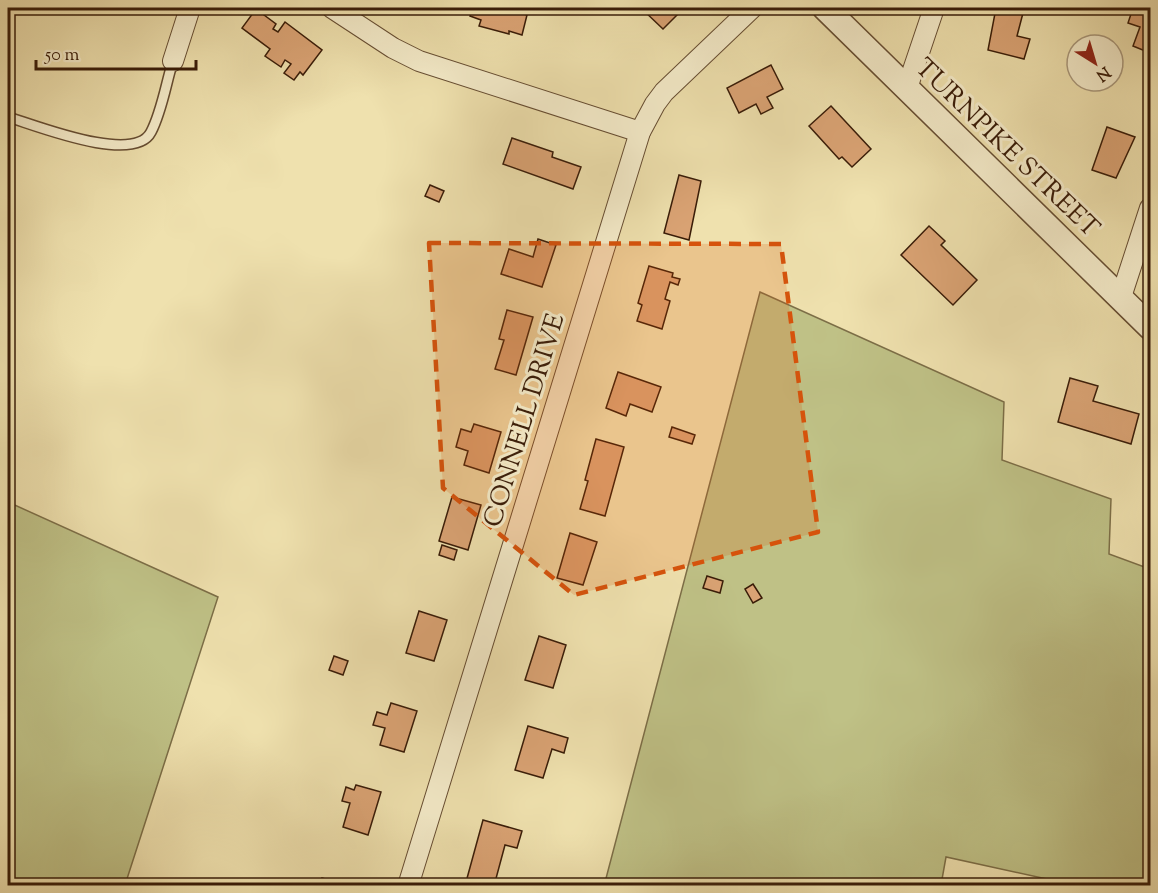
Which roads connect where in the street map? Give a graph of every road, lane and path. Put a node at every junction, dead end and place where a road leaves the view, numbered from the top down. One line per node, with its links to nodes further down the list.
1 (190, 8): 6 (street)
2 (332, 8): 9 (street)
3 (752, 8): 9 (street, CONNELL DRIVE)
4 (825, 8): 7 (street, TURNPIKE STREET)
5 (934, 8): 7 (street)
6 (173, 61): 8 (lane)
7 (907, 88): 11 (street, TURNPIKE STREET)
8 (8, 117)
9 (640, 132): 13 (street, CONNELL DRIVE)
10 (1150, 208): 11 (street)
11 (1121, 297): 12 (street, TURNPIKE STREET)
12 (1150, 327)
13 (408, 885)

